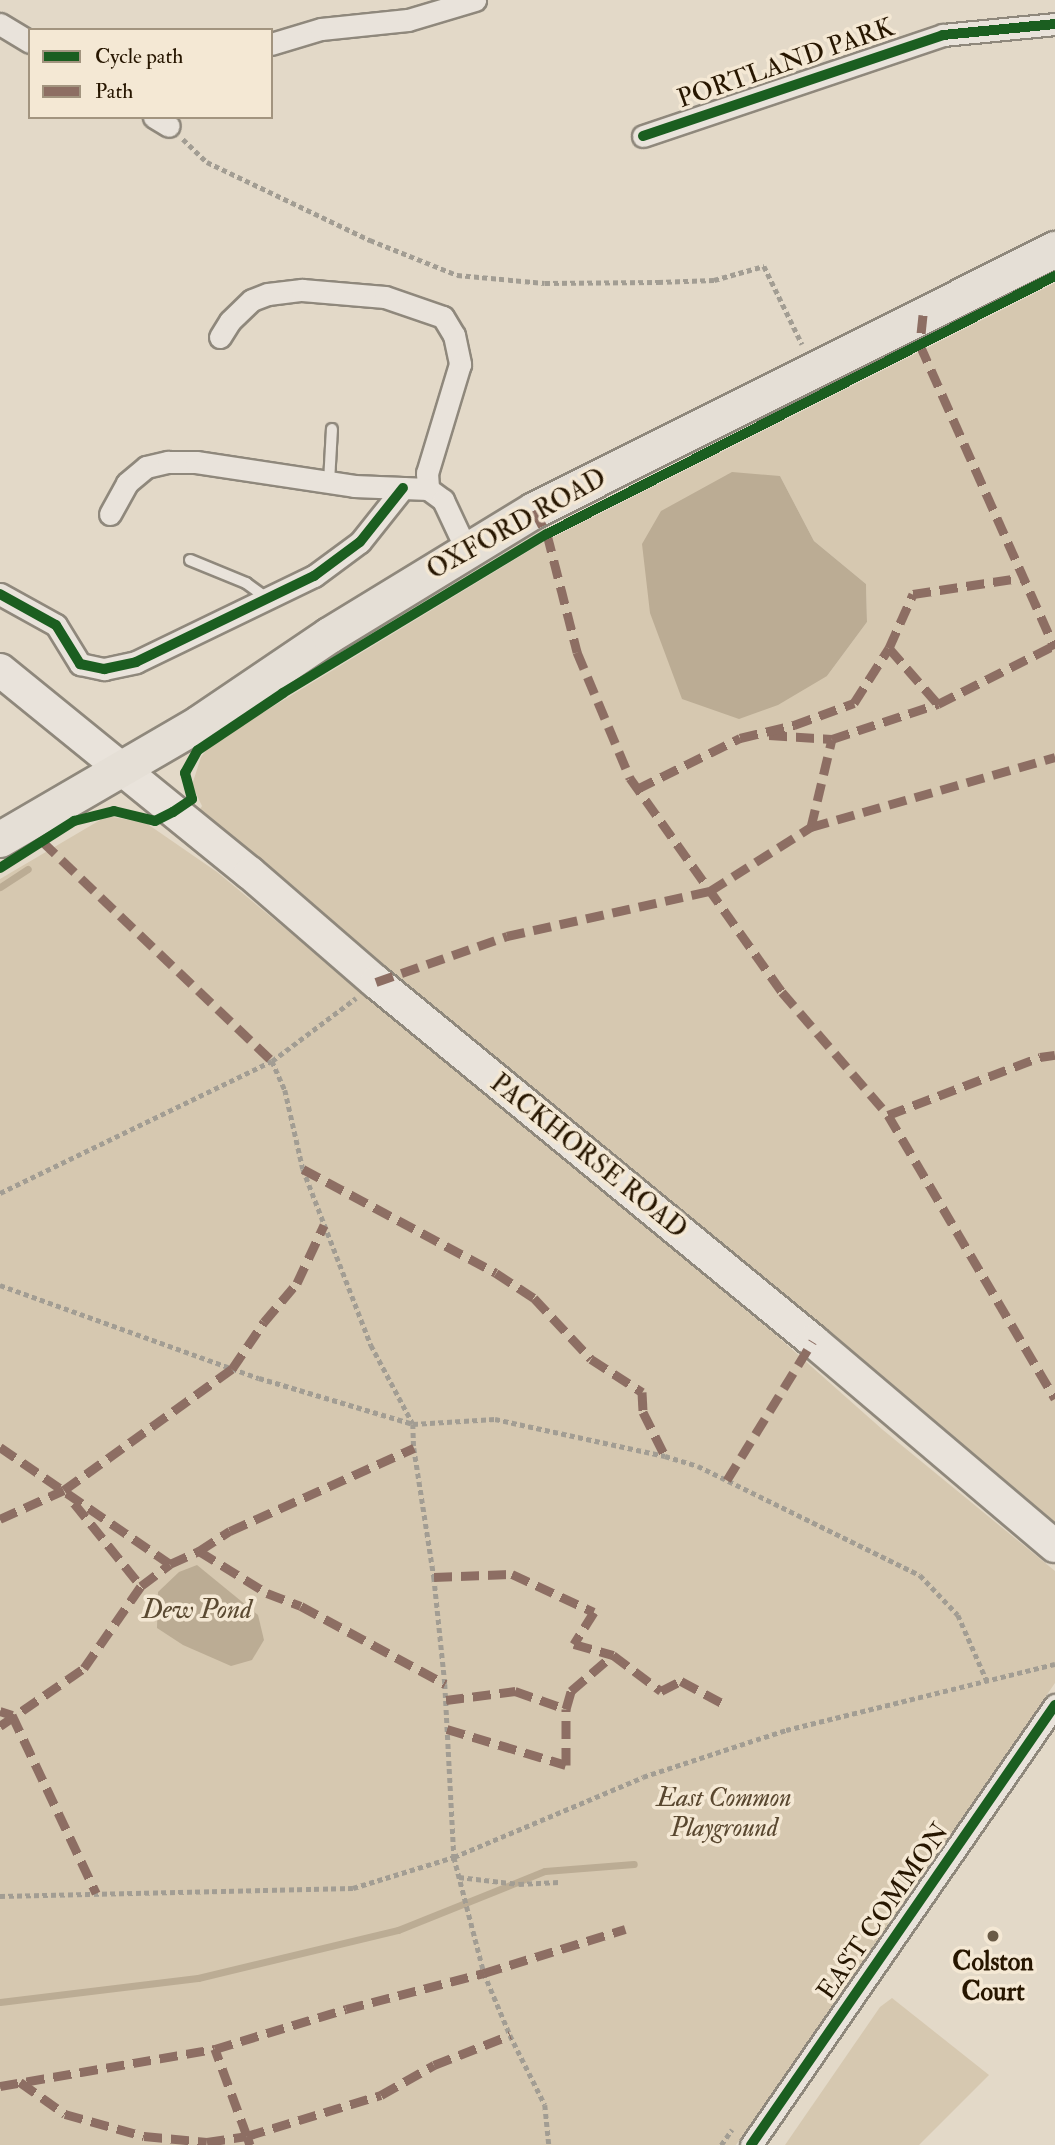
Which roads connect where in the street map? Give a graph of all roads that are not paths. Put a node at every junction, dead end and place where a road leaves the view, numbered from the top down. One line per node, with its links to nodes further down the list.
1 (475, 0): 5 (street)
2 (0, 24): 4 (street)
3 (1055, 24): 6 (street, PORTLAND PARK)
4 (28, 41)
5 (273, 43)
6 (643, 136)
7 (1055, 249): 14 (main road, OXFORD ROAD)
8 (220, 337): 12 (street)
9 (332, 429): 10 (lane)
10 (329, 482): 11 (street); 13 (street)
11 (403, 488): 12 (street); 17 (street)
12 (428, 489): 14 (street)
13 (110, 513)
14 (467, 551): 19 (main road, OXFORD ROAD)
15 (190, 560): 17 (lane)
16 (0, 594): 17 (street)
17 (267, 598)
18 (0, 670): 19 (main road, PACKHORSE ROAD)
19 (120, 769): 20 (main road, OXFORD ROAD); 21 (main road, PACKHORSE ROAD)
20 (0, 839)
21 (1055, 1546)
22 (1055, 1705): 23 (street, EAST COMMON)
23 (751, 2145)

